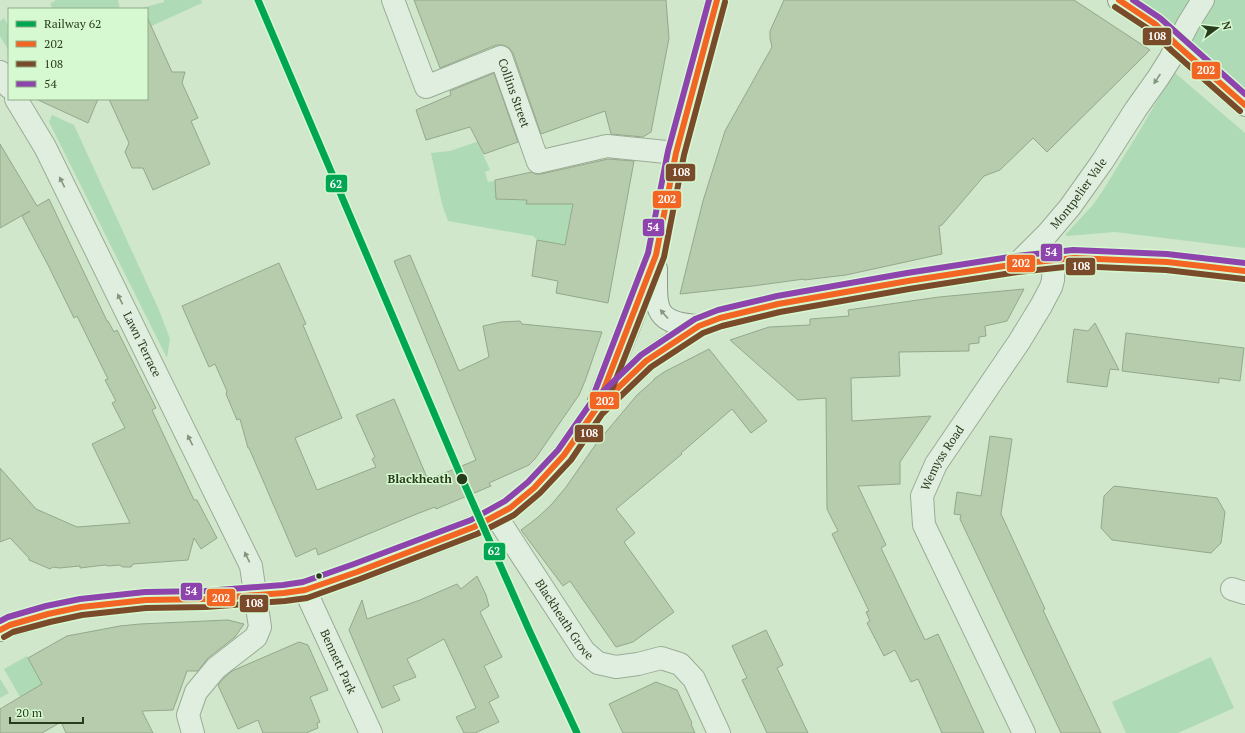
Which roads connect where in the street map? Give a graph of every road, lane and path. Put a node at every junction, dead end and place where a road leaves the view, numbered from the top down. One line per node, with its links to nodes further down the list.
1 (394, 0): 10 (street, Collins Street)
2 (717, 0): 10 (street)
3 (1118, 0): 5 (street)
4 (1202, 0): 5 (street, Montpelier Vale)
5 (1176, 45): 9 (street); 13 (street, Montpelier Vale, one-way to 13)
6 (0, 72): 7 (street)
7 (8, 85)
8 (19, 104): 19 (street, Lawn Terrace, one-way to 8)
9 (1245, 105)
10 (676, 153): 11 (street)
11 (656, 255): 15 (street, one-way to 11); 16 (street)
12 (1054, 260): 13 (street); 14 (street); 24 (street, Wemyss Road)
13 (1017, 264): 15 (street)
14 (1245, 271)
15 (699, 326): 16 (street)
16 (596, 409): 17 (street)
17 (496, 516): 18 (street); 23 (street, Blackheath Grove)
18 (305, 590): 19 (street); 22 (street, Bennett Park)
19 (256, 595): 20 (street); 21 (street, Lawn Terrace)
20 (0, 630)
21 (193, 733)
22 (370, 733)
23 (719, 733)
24 (1024, 733)

